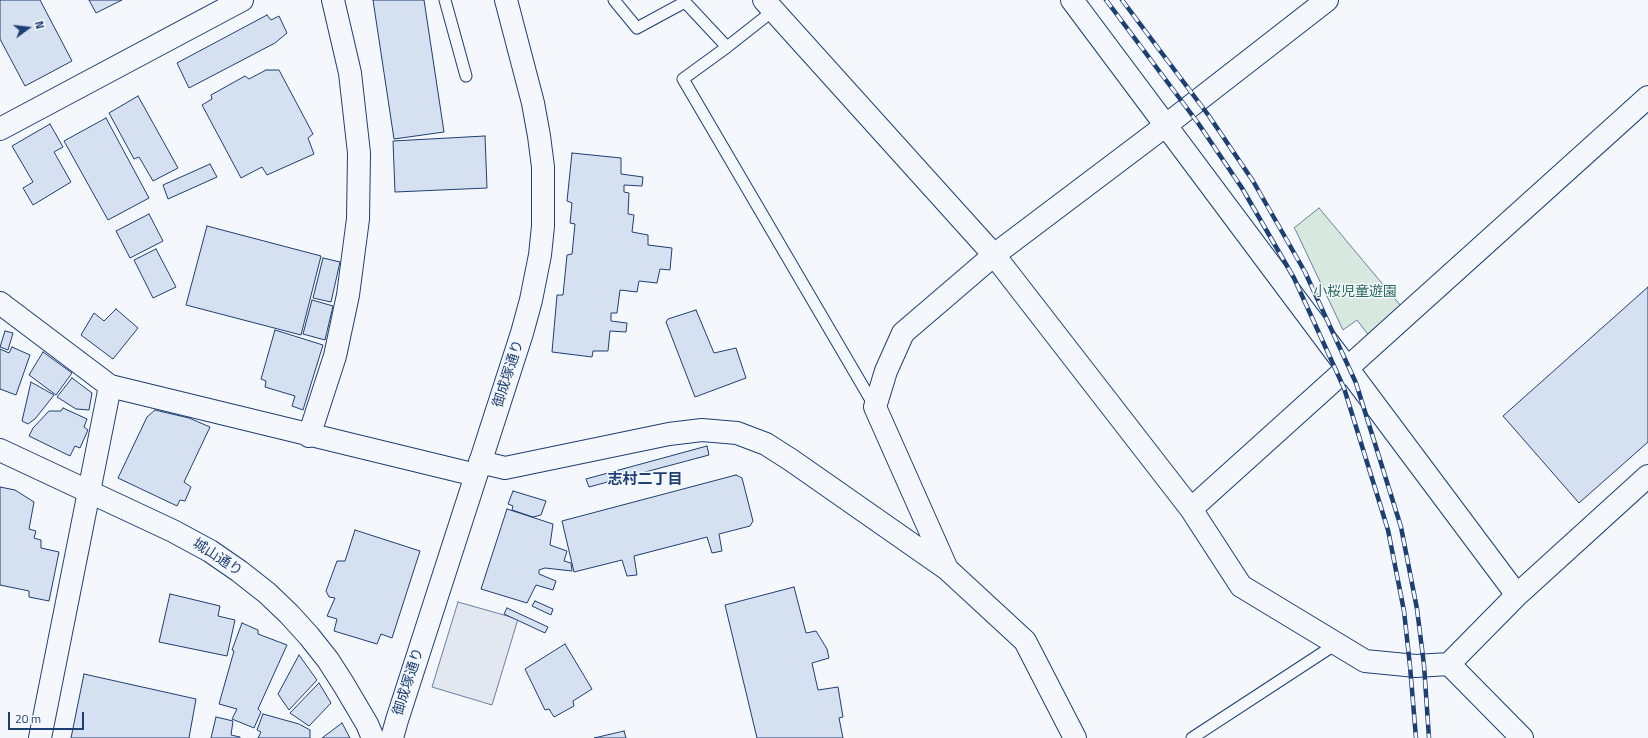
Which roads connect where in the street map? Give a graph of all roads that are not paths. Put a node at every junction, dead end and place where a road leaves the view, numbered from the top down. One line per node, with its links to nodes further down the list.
1 (242, 0): 13 (street)
2 (333, 0): 19 (street)
3 (445, 0): 10 (lane)
4 (506, 0): 21 (street, 御成塚通り)
5 (614, 0): 9 (lane)
6 (1072, 0): 12 (street)
7 (1327, 0): 12 (street)
8 (775, 3): 9 (lane); 14 (street)
9 (727, 47): 18 (lane)
10 (466, 76)
11 (1648, 97): 16 (street)
12 (1165, 126): 14 (street); 16 (street)
13 (0, 129)
14 (994, 255): 18 (street); 24 (street)
15 (0, 303): 17 (street)
16 (1347, 368): 24 (street); 26 (street)
17 (110, 386): 19 (street); 23 (street)
18 (875, 407): 25 (street)
19 (309, 436): 21 (street)
20 (0, 450): 23 (street, 城山通り)
21 (478, 468): 25 (street); 31 (street, 御成塚通り)
22 (1648, 476): 26 (street)
23 (89, 492): 29 (street); 30 (street, 城山通り)
24 (1191, 509): 27 (street)
25 (947, 569): 32 (street)
26 (1517, 596): 28 (street)
27 (1336, 644): 28 (street); 33 (lane)
28 (1449, 664): 34 (street)
29 (40, 738)
30 (373, 738)
31 (392, 738)
32 (1075, 738)
33 (1192, 738)
34 (1522, 738)

